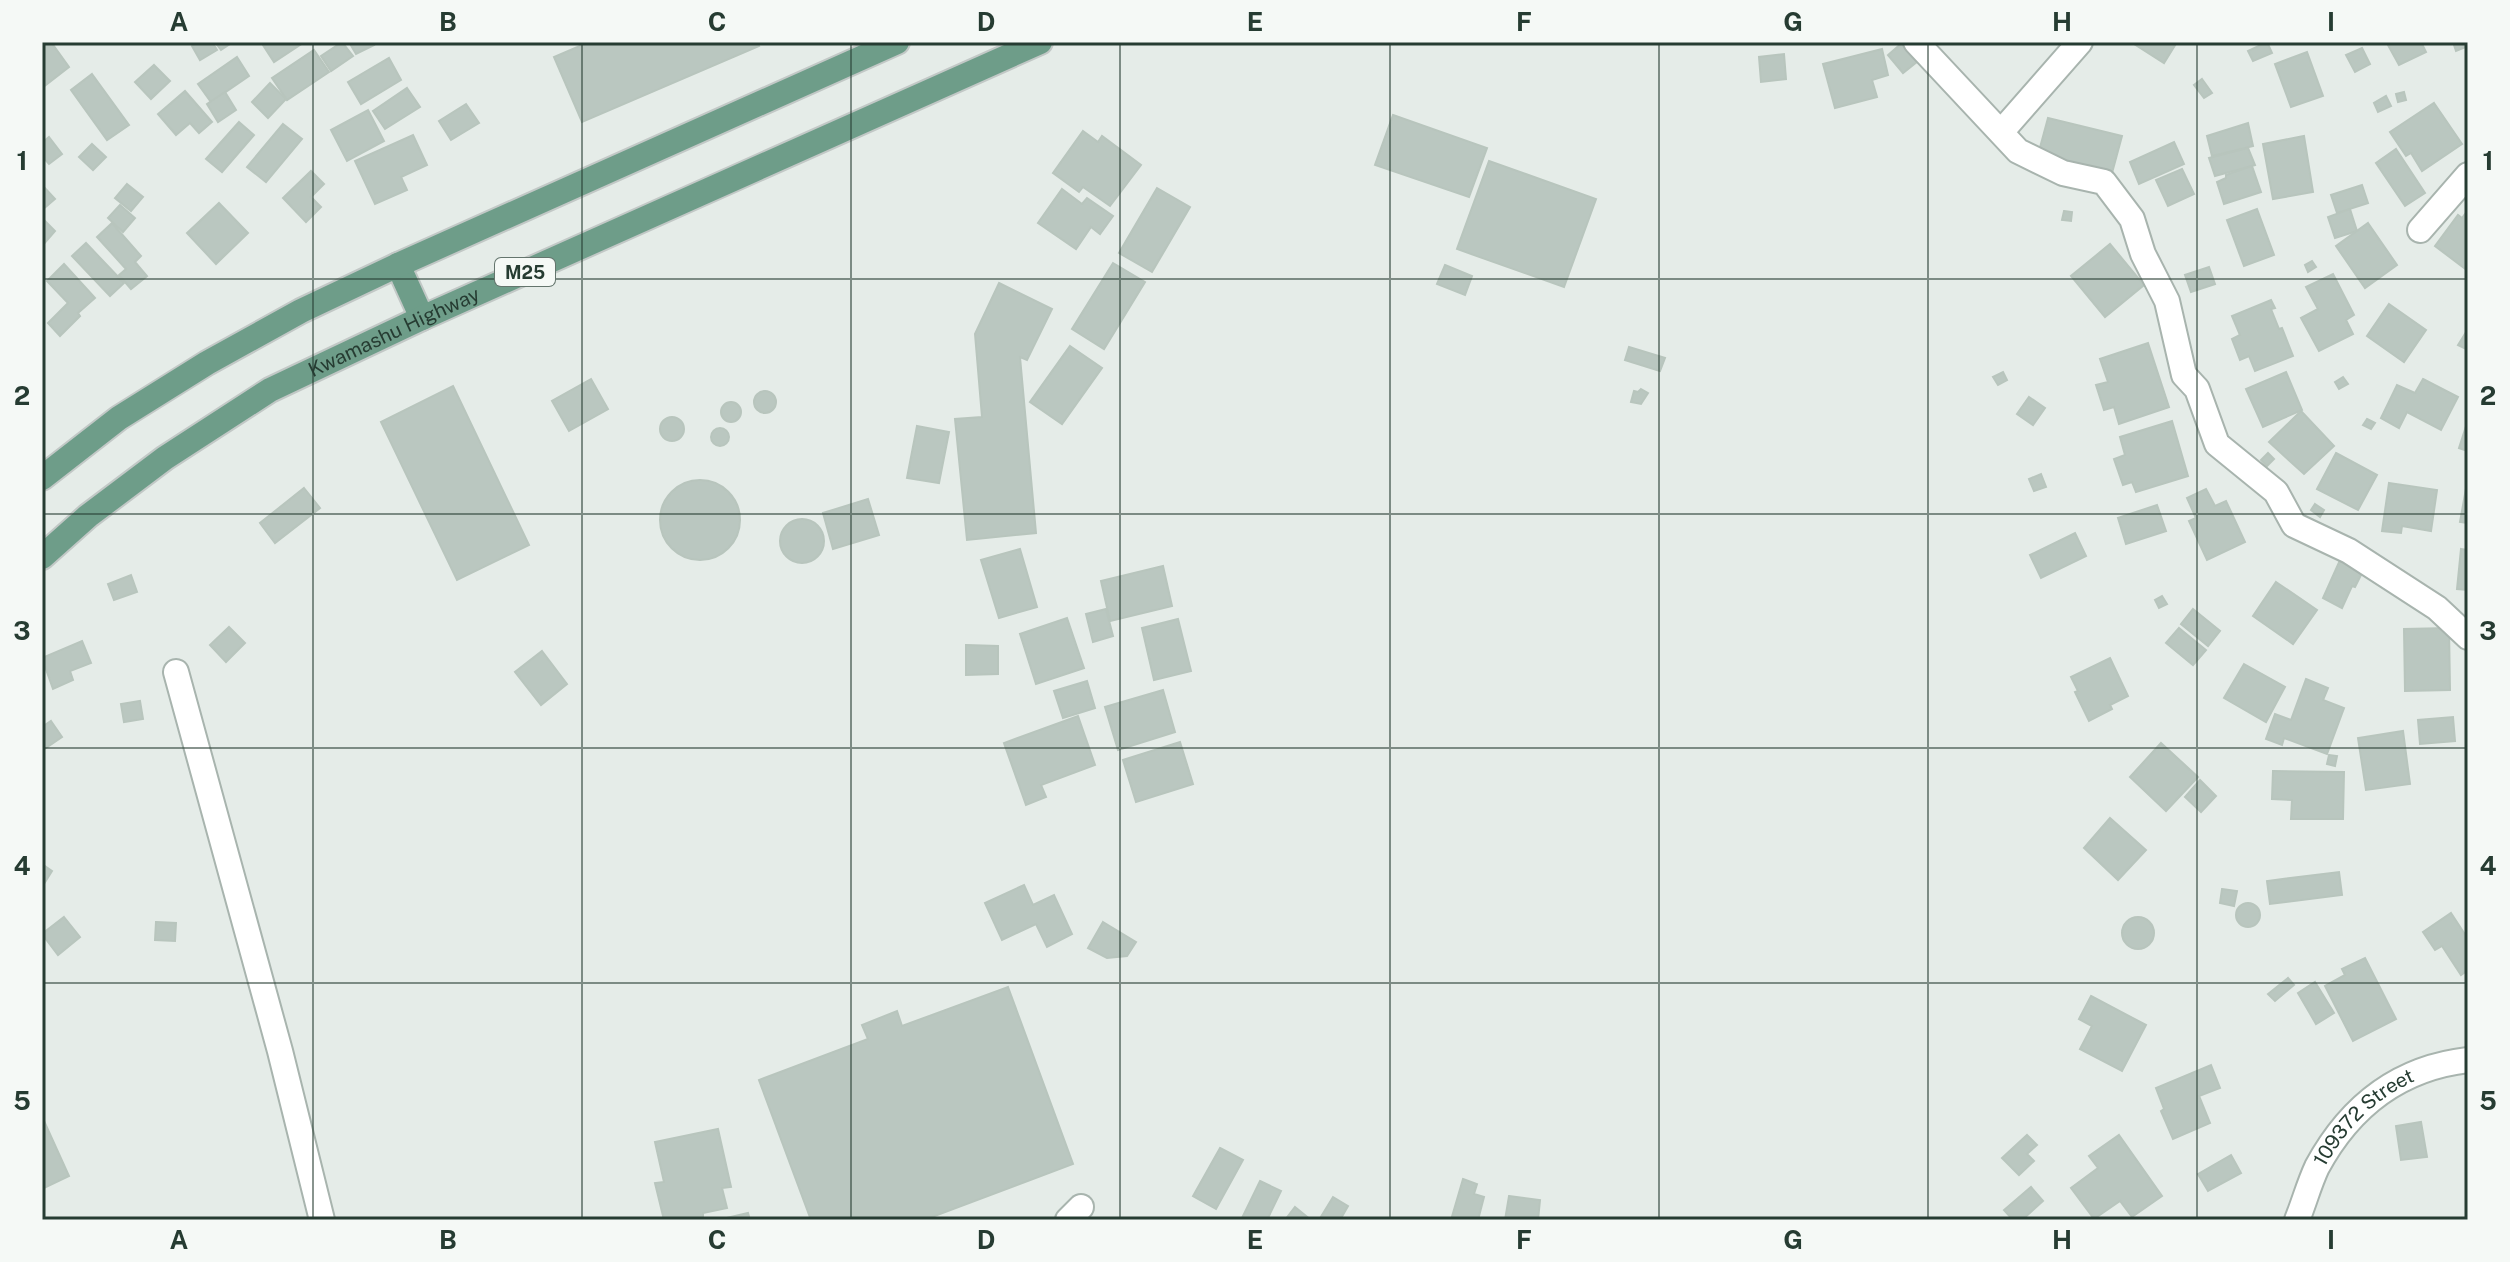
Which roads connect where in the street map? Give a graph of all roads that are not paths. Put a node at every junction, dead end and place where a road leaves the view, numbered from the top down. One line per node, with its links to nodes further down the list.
1 (897, 42): 8 (main road)
2 (1040, 42): 9 (main road, Kwamashu Highway / M25)
3 (1916, 42): 5 (street)
4 (2080, 42): 5 (street)
5 (2002, 131): 12 (street)
6 (2468, 175): 7 (street)
7 (2420, 230)
8 (398, 265): 9 (main road); 10 (main road)
9 (422, 318): 11 (main road, Kwamashu Highway / M25)
10 (42, 478)
11 (42, 557)
12 (2468, 637)
13 (176, 672): 15 (street)
14 (2468, 1060): 16 (street, 109372 Street)
15 (322, 1220)
16 (2297, 1220)

